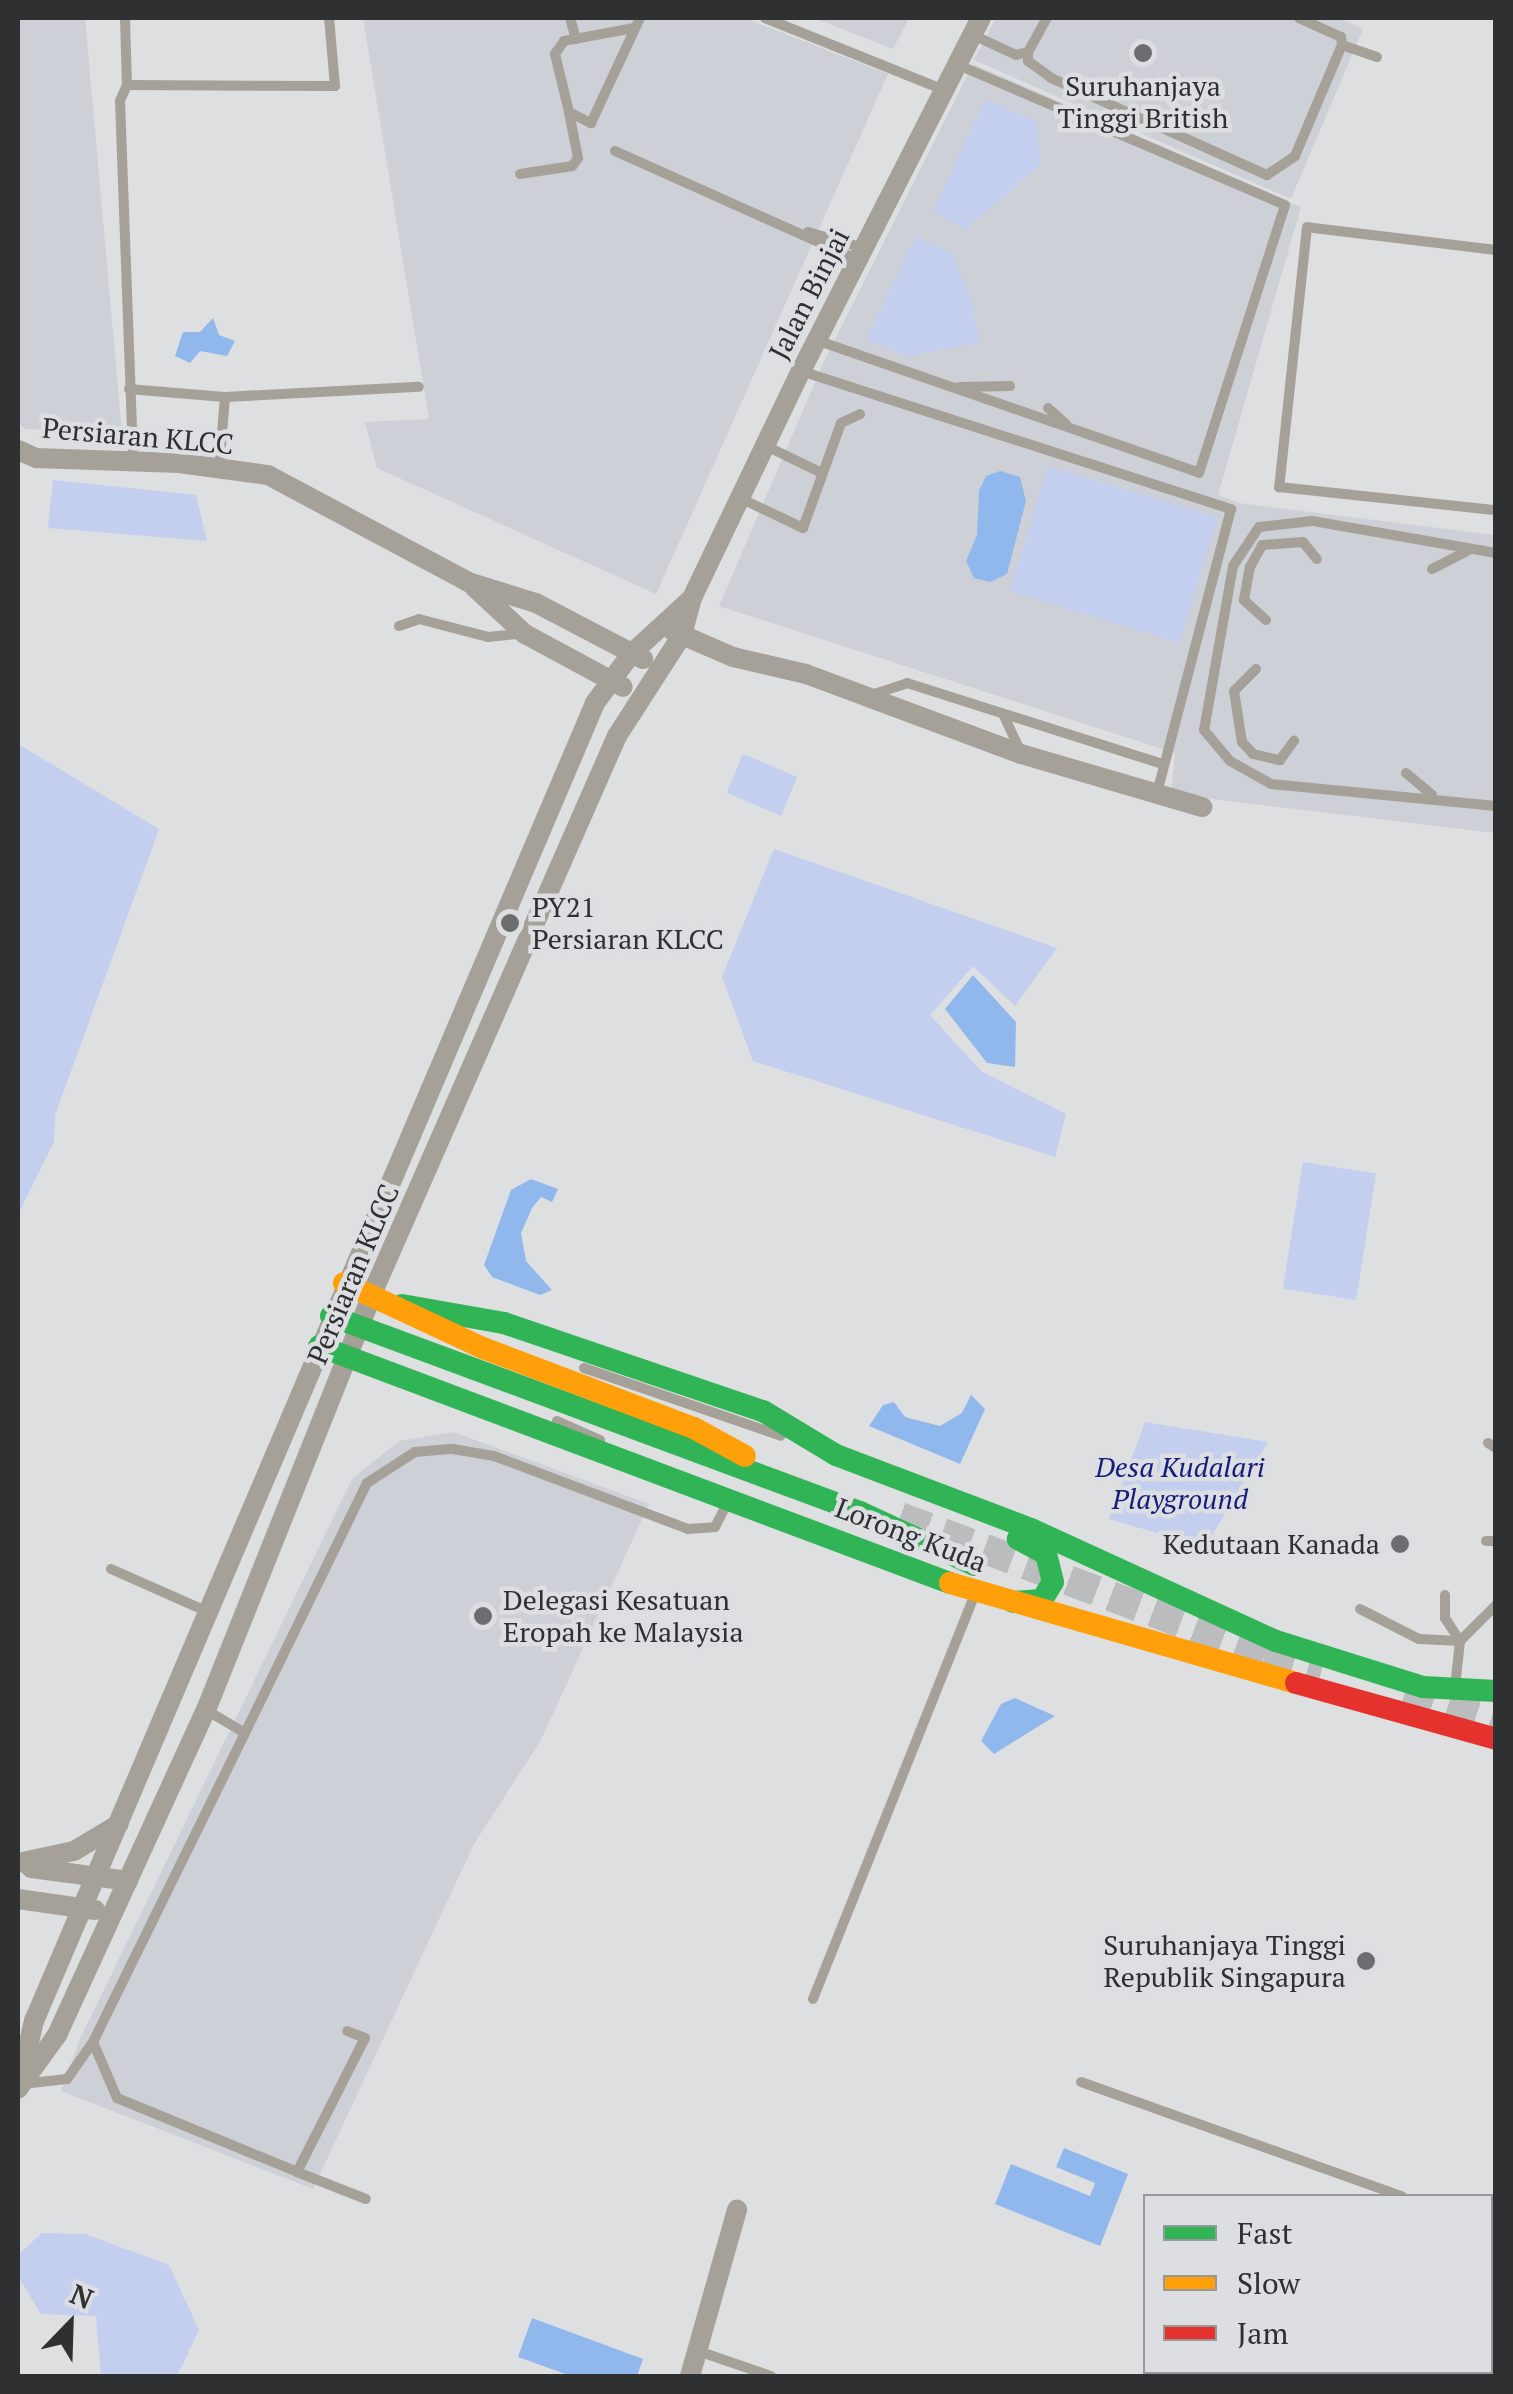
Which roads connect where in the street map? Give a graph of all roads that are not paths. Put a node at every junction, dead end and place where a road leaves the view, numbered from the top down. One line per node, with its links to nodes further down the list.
1 (125, 18): 14 (lane)
2 (329, 18): 14 (lane)
3 (570, 18): 9 (lane)
4 (764, 18): 15 (lane)
5 (1047, 18): 11 (lane)
6 (1299, 18): 10 (lane)
7 (637, 23): 9 (lane); 16 (lane)
8 (977, 26): 11 (lane); 13 (street, Jalan Binjai)
9 (576, 39): 16 (lane)
10 (1342, 45): 11 (lane); 12 (lane)
11 (1028, 52)
12 (1377, 57)
13 (957, 65): 15 (street, Jalan Binjai); 34 (lane)
14 (126, 85): 28 (lane)
15 (944, 90): 22 (street, Jalan Binjai)
16 (569, 112): 18 (lane)
17 (615, 151): 22 (lane)
18 (520, 174)
19 (1364, 234): 20 (lane); 21 (lane); 41 (lane)
20 (1354, 246)
21 (1496, 250)
22 (860, 253): 23 (street, Jalan Binjai)
23 (816, 340): 24 (street, Jalan Binjai); 27 (lane)
24 (801, 371): 35 (street, Jalan Binjai); 62 (lane)
25 (1010, 386): 27 (lane)
26 (419, 387): 29 (lane)
27 (952, 388): 32 (lane)
28 (129, 389): 29 (lane); 37 (lane)
29 (225, 397): 38 (lane)
30 (1048, 408): 32 (lane)
31 (860, 414): 39 (lane)
32 (1070, 428): 34 (lane)
33 (1122, 432): 34 (lane)
34 (1117, 445)
35 (765, 446): 39 (lane); 40 (street, Jalan Binjai)
36 (24, 455): 37 (street, Persiaran KLCC)
37 (133, 460): 38 (street, Persiaran KLCC)
38 (218, 471): 46 (street, Persiaran KLCC)
39 (822, 473): 40 (lane)
40 (740, 498): 47 (street, Jalan Binjai)
41 (1496, 510)
42 (1468, 550): 43 (lane); 45 (lane); 65 (lane)
43 (1496, 553)
44 (1317, 559): 48 (lane)
45 (1432, 569)
46 (468, 582): 51 (street, Persiaran KLCC); 53 (street, Persiaran KLCC)
47 (692, 598): 50 (street, Persiaran KLCC); 52 (street, Persiaran KLCC)
48 (1266, 620)
49 (398, 626): 51 (lane)
50 (662, 626): 52 (street); 53 (street, Persiaran KLCC)
51 (525, 634): 56 (street, Persiaran KLCC)
52 (682, 634): 54 (street, Persiaran KLCC); 58 (street)
53 (631, 654): 54 (street, Persiaran KLCC); 56 (street, Persiaran KLCC)
54 (658, 666): 57 (street, Persiaran KLCC)
55 (1256, 670): 60 (lane)
56 (612, 682): 57 (street, Persiaran KLCC); 68 (street, Persiaran KLCC)
57 (640, 694): 69 (street, Persiaran KLCC)
58 (862, 698): 59 (lane); 61 (street)
59 (1004, 716): 61 (lane); 62 (lane)
60 (1294, 741)
61 (1021, 754): 64 (street)
62 (1163, 764): 64 (lane)
63 (1406, 773): 65 (lane)
64 (1157, 795): 67 (street)
65 (1434, 798): 66 (lane)
66 (1496, 806)
67 (1202, 807)
68 (344, 1283): 69 (street, Lorong Kuda); 71 (street, Persiaran KLCC)
69 (372, 1294): 70 (street, Lorong Kuda); 72 (street, Persiaran KLCC)
70 (402, 1305): 77 (street, Lorong Kuda); 78 (street, Lorong Kuda)
71 (331, 1316): 72 (street); 73 (street, Persiaran KLCC)
72 (359, 1327): 74 (street, Persiaran KLCC); 82 (street)
73 (318, 1346): 74 (street, Lorong Kuda); 89 (street, Persiaran KLCC)
74 (347, 1357): 79 (street, Lorong Kuda); 93 (street, Persiaran KLCC)
75 (584, 1368): 77 (lane)
76 (557, 1421): 81 (lane)
77 (836, 1454): 80 (street, Lorong Kuda)
78 (860, 1501)
79 (726, 1504): 81 (street, Lorong Kuda); 94 (lane)
80 (983, 1511): 86 (street); 92 (street, Lorong Kuda)
81 (808, 1528): 84 (street, Lorong Kuda)
82 (974, 1564)
83 (111, 1569): 89 (lane)
84 (976, 1592): 86 (street, Lorong Kuda); 103 (lane)
85 (1445, 1595): 90 (lane)
86 (1000, 1601): 95 (street, Lorong Kuda)
87 (1496, 1604): 90 (lane)
88 (1360, 1609): 90 (lane)
89 (208, 1612): 96 (street, Persiaran KLCC)
90 (1460, 1641): 92 (lane)
91 (1496, 1691): 92 (street, Lorong Kuda)
92 (1455, 1694)
93 (206, 1710): 94 (lane); 99 (street, Persiaran KLCC)
94 (248, 1728): 105 (lane)
95 (1496, 1738)
96 (121, 1822): 97 (street); 98 (street, Persiaran KLCC)
97 (18, 1865): 98 (street)
98 (97, 1875): 99 (street); 101 (street, Persiaran KLCC)
99 (128, 1881): 102 (street, Persiaran KLCC)
100 (18, 1899): 101 (street)
101 (82, 1908): 102 (street); 107 (street, Persiaran KLCC)
102 (113, 1913): 107 (street, Persiaran KLCC)
103 (813, 1999)
104 (347, 2031): 108 (lane)
105 (93, 2042): 107 (lane); 108 (lane)
106 (1081, 2082): 109 (lane)
107 (18, 2086)
108 (296, 2172): 110 (lane)
109 (1396, 2194)
110 (366, 2200)
111 (737, 2210): 112 (street)
112 (697, 2351): 113 (street); 114 (lane)
113 (690, 2376)
114 (771, 2376)

